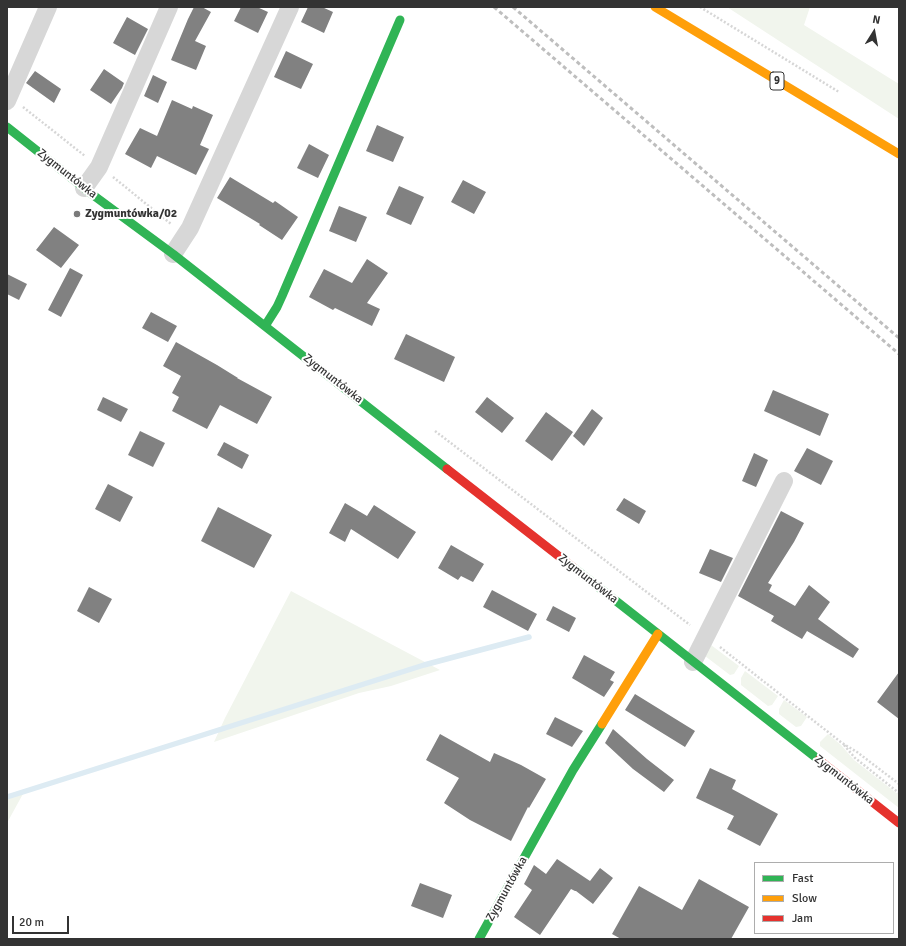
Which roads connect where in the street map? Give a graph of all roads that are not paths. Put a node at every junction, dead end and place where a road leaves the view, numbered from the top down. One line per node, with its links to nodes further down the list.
1 (48, 7): 6 (street)
2 (169, 7): 9 (street)
3 (290, 7): 10 (street)
4 (655, 7): 8 (street, 9)
5 (400, 20): 11 (street)
6 (8, 98)
7 (7, 127): 9 (street, Zygmuntówka)
8 (899, 154)
9 (84, 188): 10 (street, Zygmuntówka)
10 (173, 254): 11 (street, Zygmuntówka)
11 (265, 326): 13 (street, Zygmuntówka)
12 (784, 481): 14 (street)
13 (658, 634): 14 (street, Zygmuntówka); 16 (street, Zygmuntówka)
14 (693, 662): 15 (street, Zygmuntówka)
15 (899, 823)
16 (479, 939)

